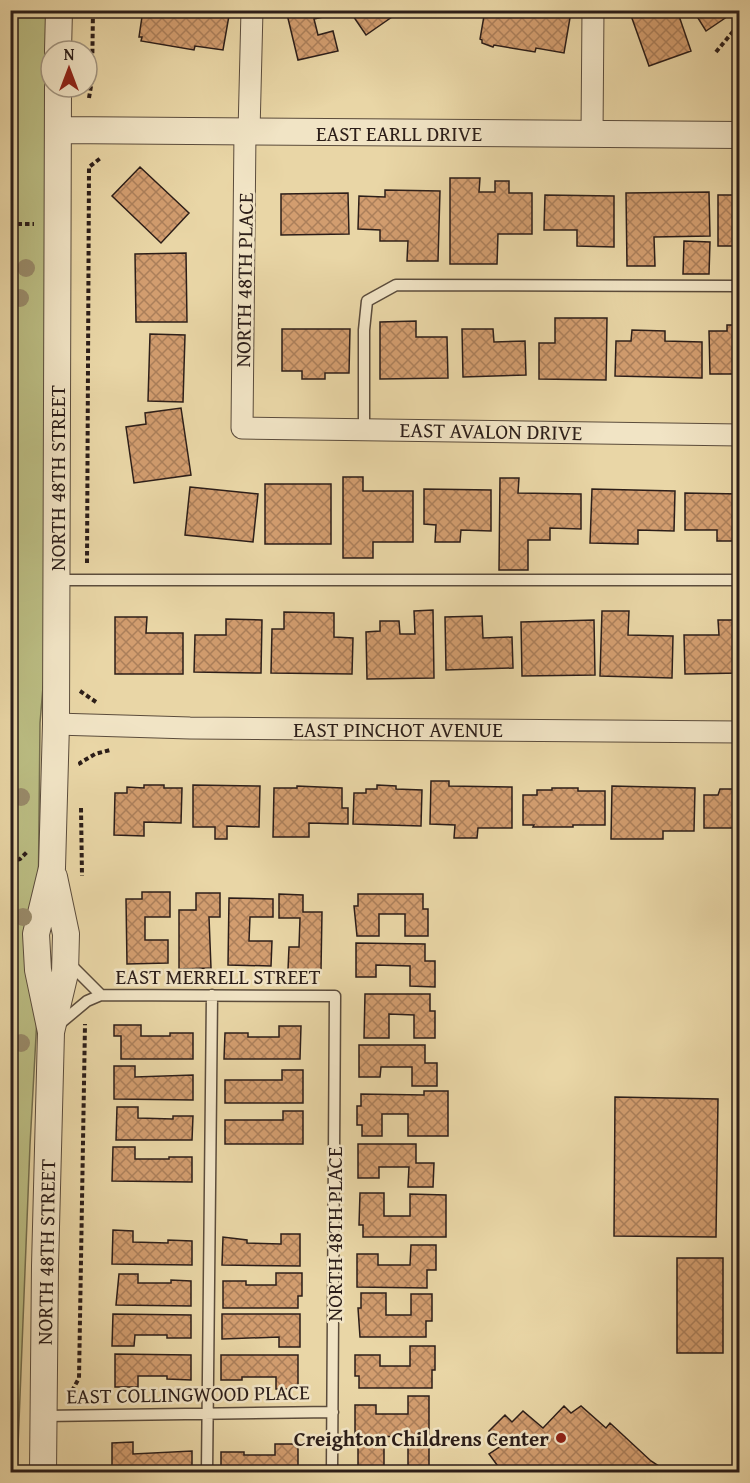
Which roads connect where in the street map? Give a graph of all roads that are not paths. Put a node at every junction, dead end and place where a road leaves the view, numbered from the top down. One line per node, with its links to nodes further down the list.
1 (59, 10): 4 (street)
2 (252, 10): 7 (street, NORTH 48TH PLACE)
3 (593, 10): 8 (street)
4 (58, 39)
5 (58, 99): 6 (street, NORTH 48TH STREET)
6 (58, 130): 7 (street, EAST EARLL DRIVE); 14 (street, NORTH 48TH STREET)
7 (247, 132): 8 (street, EAST EARLL DRIVE); 11 (street, NORTH 48TH PLACE)
8 (592, 134): 9 (street, EAST EARLL DRIVE)
9 (740, 135)
10 (740, 286): 12 (lane)
11 (242, 428): 12 (street, EAST AVALON DRIVE)
12 (364, 429): 13 (street, EAST AVALON DRIVE)
13 (740, 435)
14 (56, 580): 15 (lane); 16 (street, NORTH 48TH STREET)
15 (740, 580)
16 (56, 724): 17 (street, EAST PINCHOT AVENUE); 18 (street, NORTH 48TH STREET)
17 (740, 732)
18 (52, 868): 19 (street, NORTH 48TH STREET); 23 (street, NORTH 48TH STREET)
19 (65, 960): 20 (lane, EAST MERRELL STREET); 23 (street, NORTH 48TH STREET)
20 (100, 995): 21 (lane, EAST MERRELL STREET); 23 (lane, EAST MERRELL STREET)
21 (212, 995): 22 (lane, EAST MERRELL STREET); 25 (lane)
22 (335, 996): 24 (lane, NORTH 48TH PLACE)
23 (51, 1032): 26 (street, NORTH 48TH STREET)
24 (333, 1412): 25 (lane, EAST COLLINGWOOD PLACE); 29 (lane, NORTH 48TH PLACE)
25 (208, 1413): 26 (lane, EAST COLLINGWOOD PLACE); 28 (lane)
26 (44, 1416): 27 (street, NORTH 48TH STREET)
27 (44, 1473)
28 (207, 1473)
29 (332, 1473)

